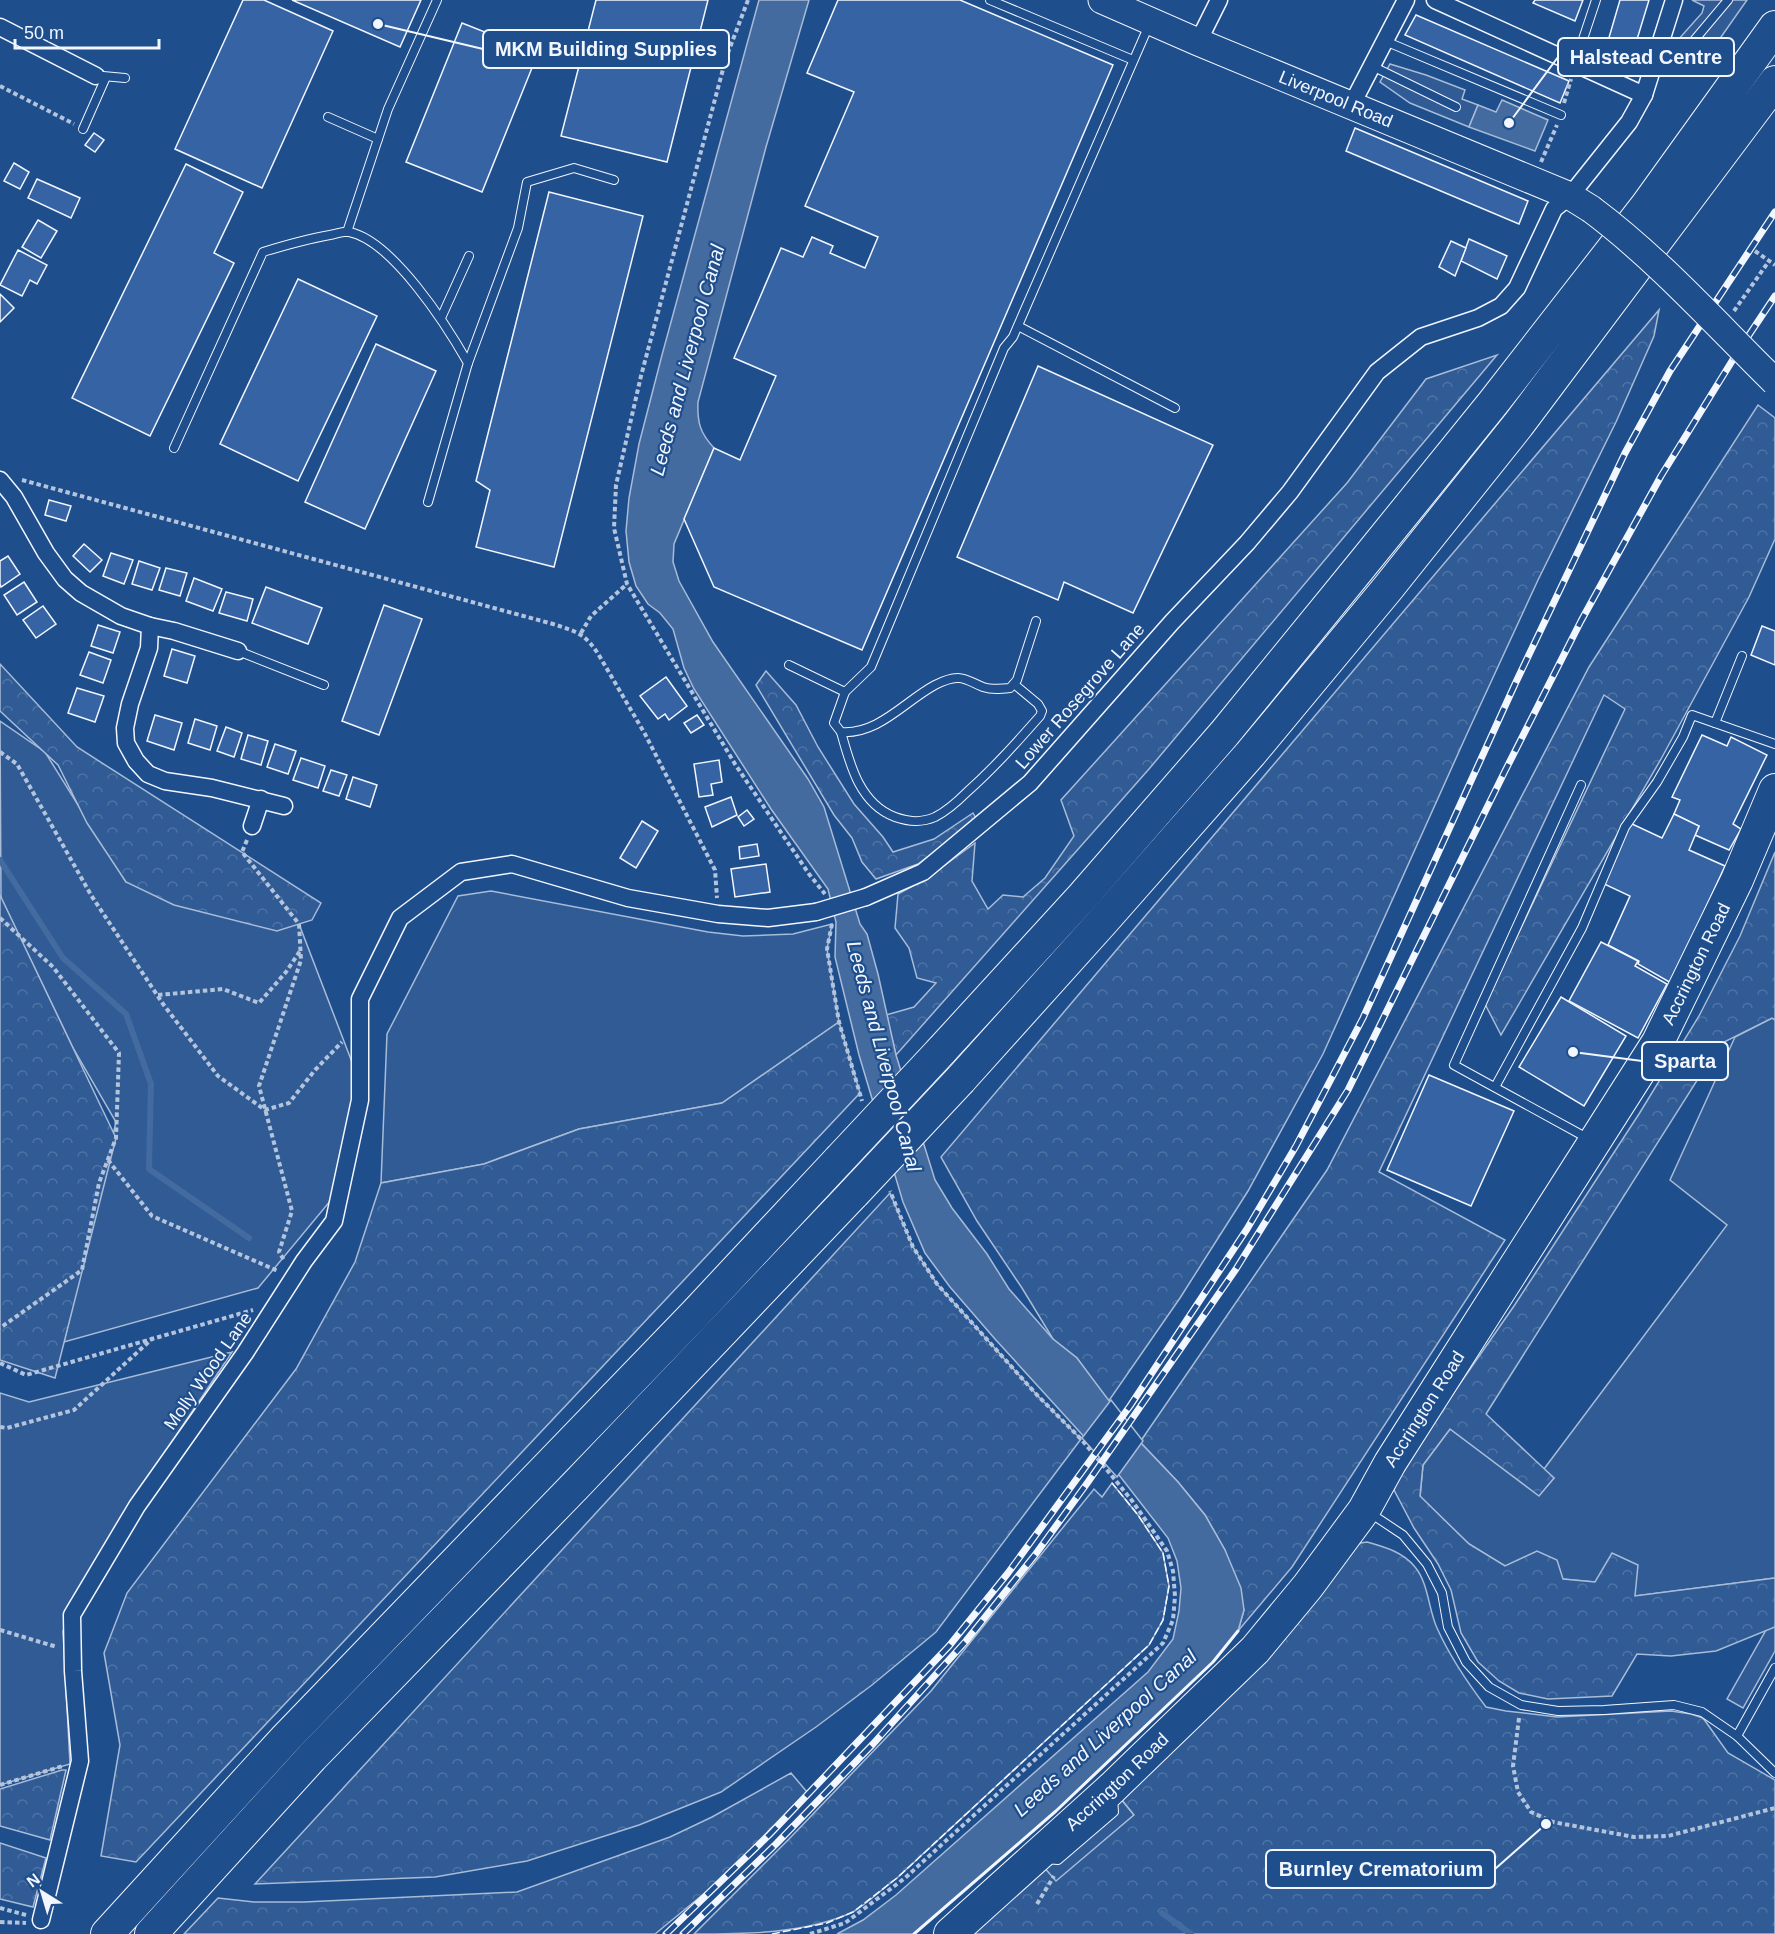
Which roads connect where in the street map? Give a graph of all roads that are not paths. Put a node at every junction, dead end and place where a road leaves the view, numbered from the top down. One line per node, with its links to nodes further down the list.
1 (437, 0): 28 (lane)
2 (990, 0): 16 (lane)
3 (1102, 0): 10 (main road, Liverpool Road)
4 (1220, 0): 14 (street)
5 (1406, 0): 13 (street)
6 (1435, 0): 17 (street)
7 (1596, 0): 17 (lane)
8 (1674, 0): 22 (street, Lower Rosegrove Lane)
9 (1728, 0): 15 (lane)
10 (1151, 21): 14 (main road, Liverpool Road); 16 (lane)
11 (0, 27): 19 (street)
12 (1775, 27): 65 (highway, bridge)
13 (1385, 41): 18 (street); 25 (lane)
14 (1198, 42): 23 (main road, Liverpool Road)
15 (1691, 44)
16 (1133, 60): 34 (lane)
17 (1575, 63): 22 (street)
18 (1372, 66): 23 (street); 24 (lane)
19 (101, 76): 20 (lane); 27 (lane)
20 (125, 78)
21 (1775, 82): 66 (highway, bridge)
22 (1644, 95): 30 (street, Lower Rosegrove Lane)
23 (1351, 106): 30 (main road, Liverpool Road)
24 (1456, 107)
25 (1561, 116)
26 (328, 117): 28 (lane)
27 (83, 129)
28 (378, 139): 31 (lane)
29 (615, 180): 35 (lane)
30 (1580, 202): 36 (main road, Liverpool Road, bridge); 57 (street, Lower Rosegrove Lane, bridge)
31 (347, 232): 33 (lane); 38 (lane)
32 (469, 256): 33 (lane)
33 (441, 318): 35 (lane)
34 (1018, 326): 37 (lane); 48 (lane)
35 (468, 363): 40 (lane)
36 (1775, 382)
37 (1175, 408)
38 (174, 448)
39 (0, 480): 42 (street)
40 (428, 502)
41 (1036, 621): 46 (lane)
42 (150, 626): 43 (street); 54 (street)
43 (238, 651): 47 (lane)
44 (1742, 656): 49 (lane)
45 (789, 664): 48 (lane)
46 (1014, 684): 50 (lane); 50 (lane)
47 (324, 686)
48 (844, 692): 50 (lane)
49 (1715, 723): 51 (lane); 58 (lane)
50 (841, 732)
51 (1775, 744)
52 (1581, 785): 58 (lane)
53 (1775, 790): 59 (highway, Accrington Road)
54 (261, 800): 55 (street); 56 (street)
55 (284, 806)
56 (252, 826)
57 (461, 872): 64 (street, Molly Wood Lane)
58 (1495, 1087): 59 (lane)
59 (1595, 1142): 60 (highway, Accrington Road)
60 (1364, 1510): 62 (lane); 67 (highway, Accrington Road)
61 (1775, 1668): 62 (lane)
62 (1737, 1736): 63 (lane)
63 (1775, 1773)
64 (43, 1913)
65 (107, 1934)
66 (151, 1934)
67 (950, 1934)

